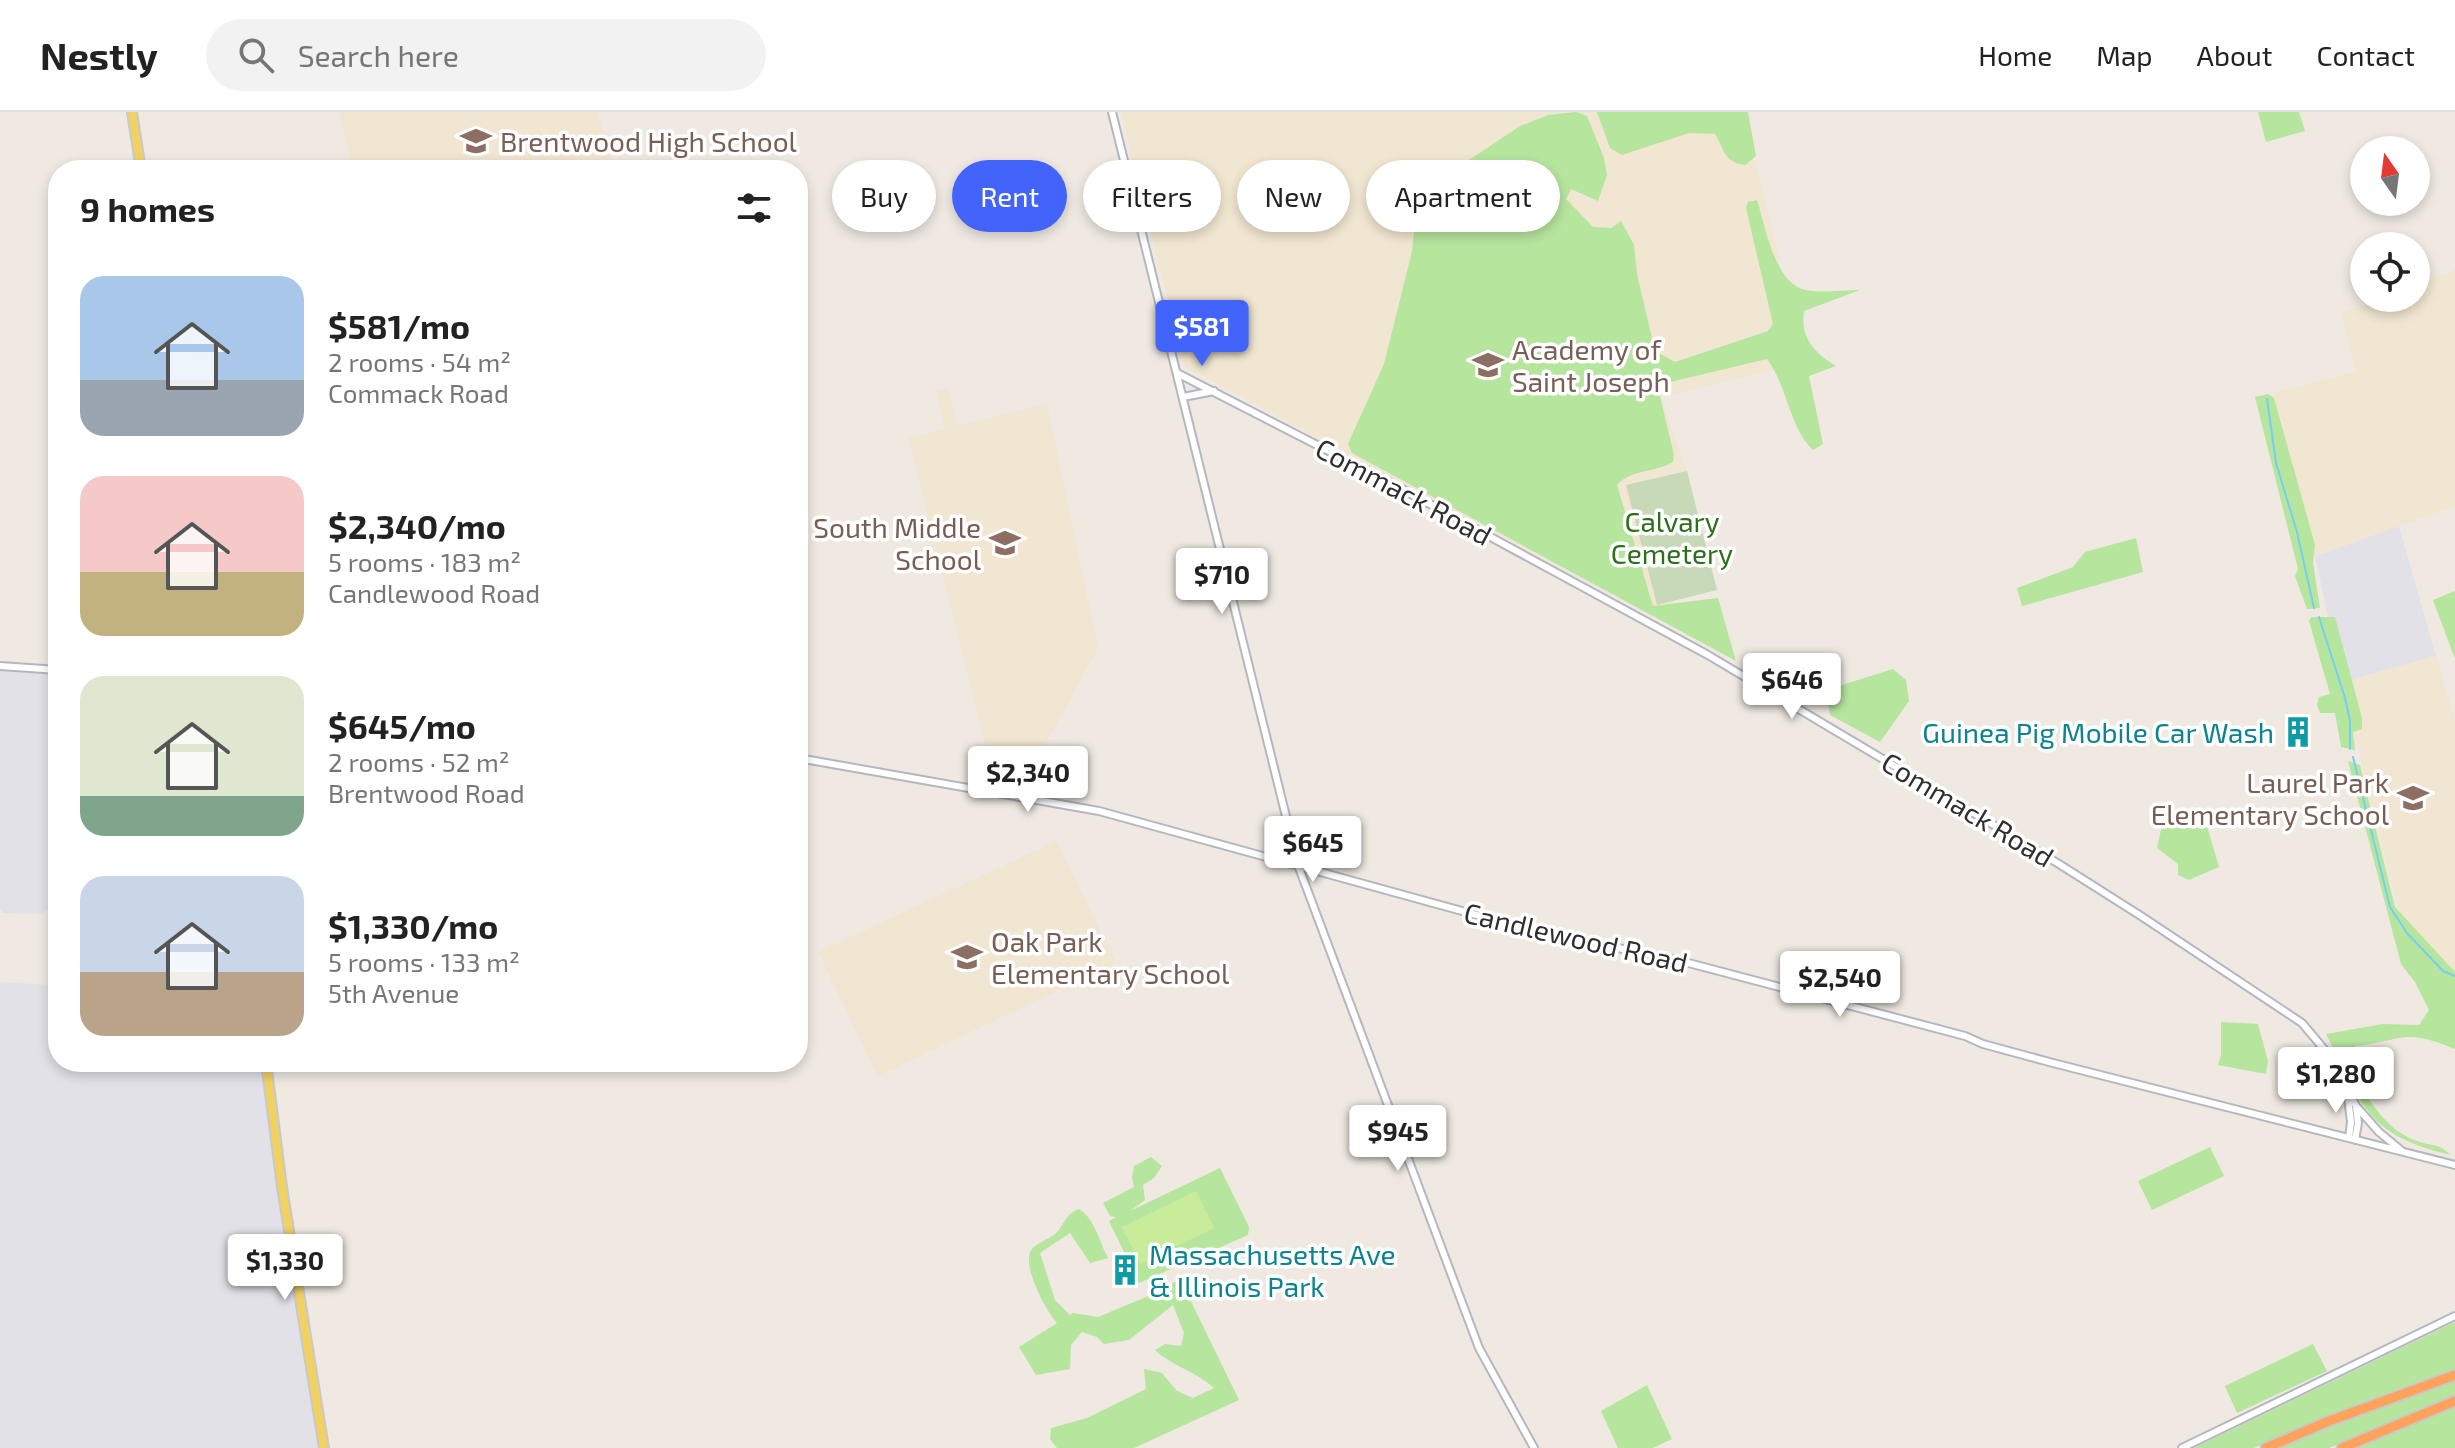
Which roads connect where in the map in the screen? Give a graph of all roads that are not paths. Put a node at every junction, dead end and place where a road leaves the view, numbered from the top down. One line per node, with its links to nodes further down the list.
1 (132, 112): 3 (main road)
2 (1112, 112): 4 (street)
3 (139, 160)
4 (1177, 373): 5 (street, Commack Road); 6 (street)
5 (1214, 391): 6 (street); 12 (street, Commack Road)
6 (1183, 397): 10 (street)
7 (0, 666): 8 (street)
8 (48, 669)
9 (808, 760): 10 (street, Candlewood Road)
10 (1298, 865): 14 (street, Candlewood Road); 21 (street)
11 (267, 1072): 20 (main road)
12 (2347, 1091): 13 (street, Commack Road); 14 (street, Commack Road)
13 (2356, 1106): 14 (street); 15 (street, Commack Road)
14 (2352, 1139): 15 (street)
15 (2404, 1153): 16 (street)
16 (2455, 1165)
17 (2455, 1316): 22 (street)
18 (2455, 1375): 23 (highway)
19 (2455, 1401): 24 (highway)
20 (324, 1448)
21 (1534, 1448)
22 (2182, 1448)
23 (2266, 1448)
24 (2342, 1448)

